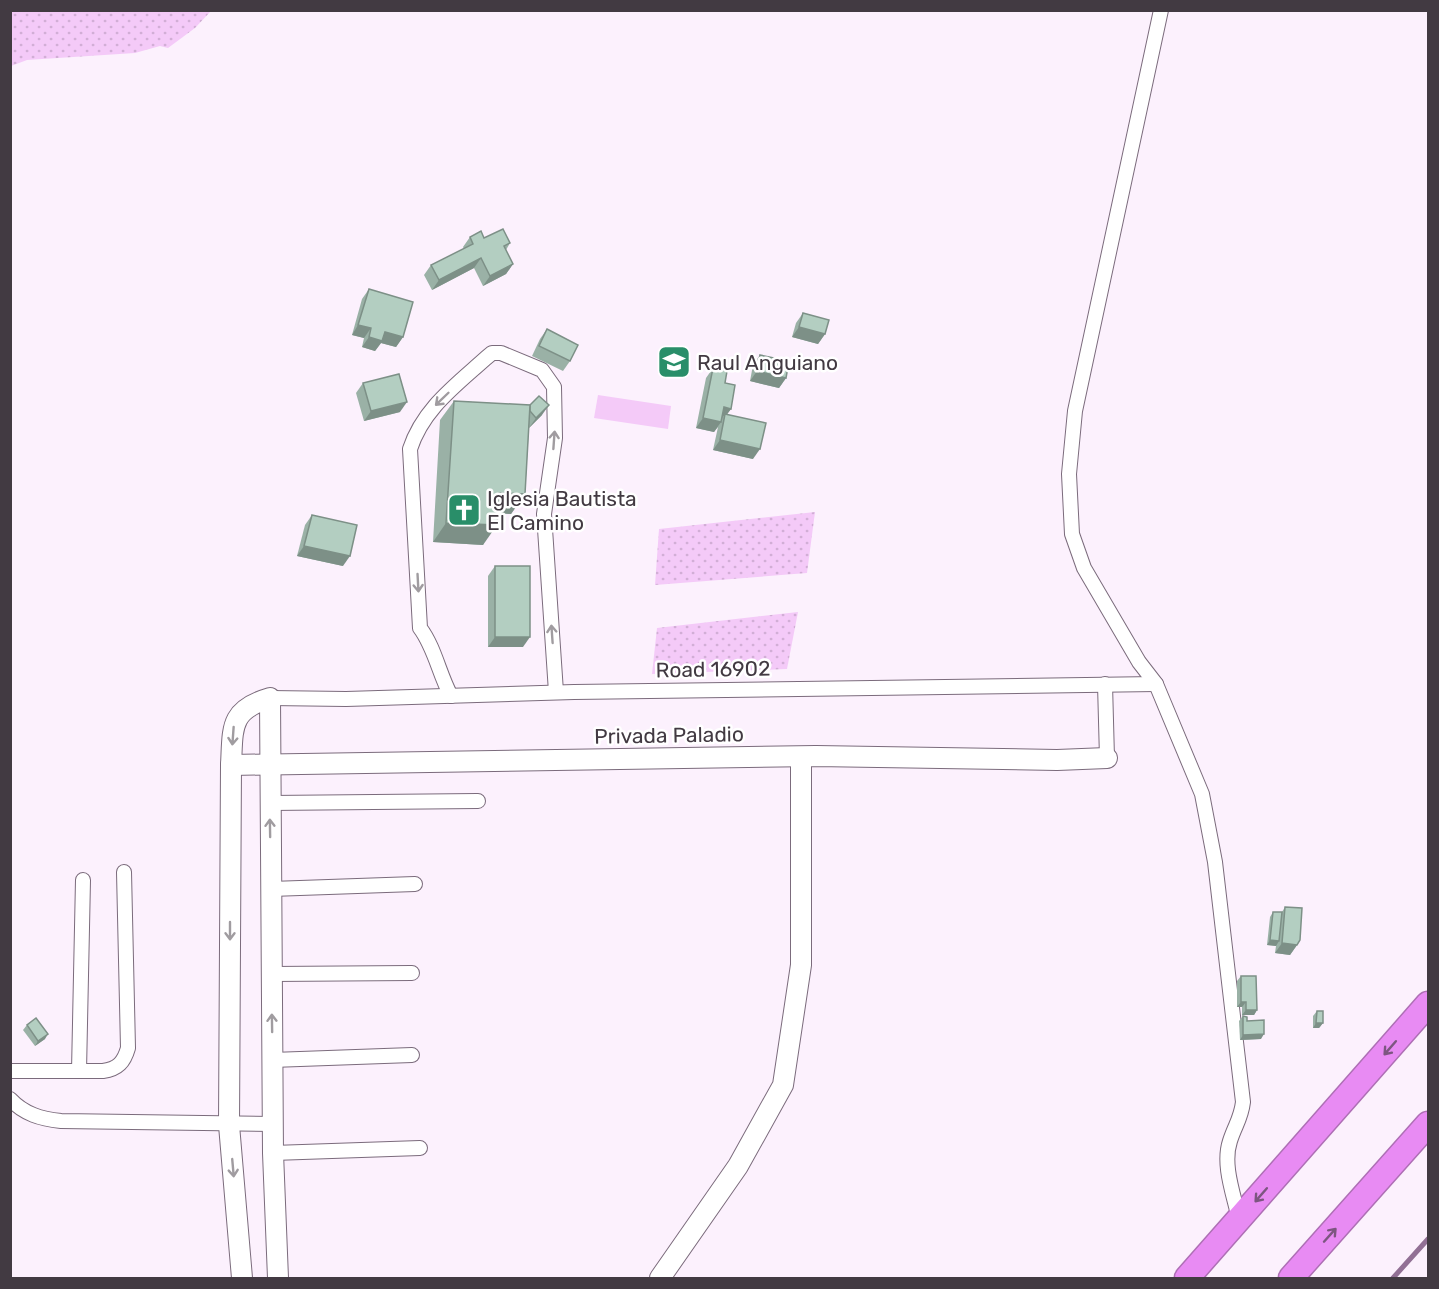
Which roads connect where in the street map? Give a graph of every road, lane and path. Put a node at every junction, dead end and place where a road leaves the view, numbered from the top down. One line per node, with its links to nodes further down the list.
1 (1161, 10): 3 (street)
2 (1105, 684): 3 (street, Road 16902); 4 (street, Road 16902); 8 (street)
3 (1156, 684): 30 (street)
4 (556, 692): 5 (street, Road 16902); 5 (street, one-way to 5)
5 (451, 696): 6 (street, Road 16902)
6 (270, 698): 9 (street, one-way to 9); 10 (street)
7 (801, 757): 8 (street, Privada Paladio); 10 (street, Privada Paladio); 33 (street)
8 (1107, 758)
9 (231, 765): 10 (street, Privada Paladio); 27 (street, one-way to 27)
10 (270, 765): 12 (street)
11 (478, 801): 12 (street)
12 (270, 803): 16 (street, one-way to 12)
13 (124, 872): 23 (street)
14 (83, 880): 23 (street)
15 (415, 884): 16 (street)
16 (271, 889): 18 (street)
17 (412, 973): 18 (street)
18 (272, 974): 21 (street, one-way to 18)
19 (1428, 1004): 30 (highway, one-way to 30)
20 (412, 1055): 21 (street)
21 (272, 1060): 25 (street)
22 (10, 1071): 23 (street)
23 (79, 1071)
24 (10, 1099): 27 (street)
25 (273, 1124): 27 (street); 29 (street)
26 (1428, 1124): 35 (highway, one-way to 26)
27 (229, 1125): 31 (street, one-way to 31)
28 (420, 1148): 29 (street)
29 (273, 1153): 32 (street)
30 (1239, 1219): 34 (highway)
31 (242, 1278)
32 (278, 1278)
33 (660, 1278)
34 (1188, 1278)
35 (1291, 1278)

